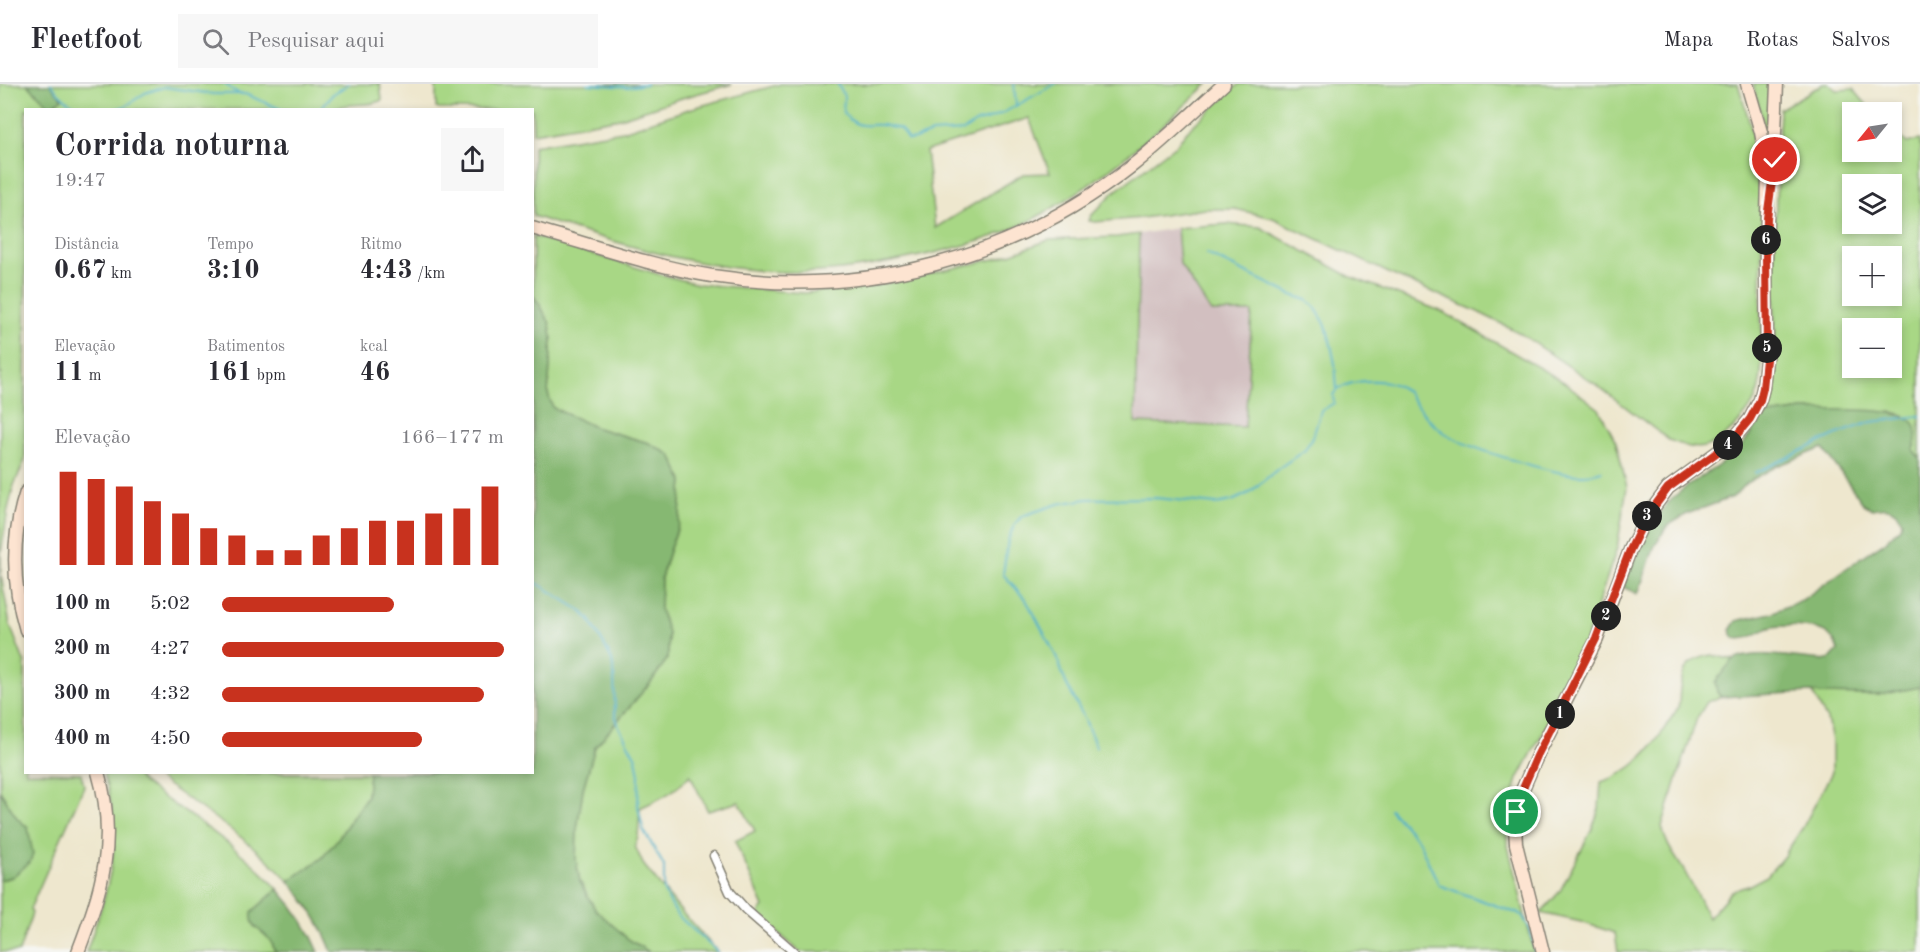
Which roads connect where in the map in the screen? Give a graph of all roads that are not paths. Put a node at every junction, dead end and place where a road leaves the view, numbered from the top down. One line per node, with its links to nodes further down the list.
1 (1224, 84): 5 (main road)
2 (1747, 84): 4 (main road)
3 (1777, 84): 4 (main road)
4 (1767, 218): 12 (main road)
5 (534, 229)
6 (24, 499): 7 (main road)
7 (24, 623)
8 (99, 774): 10 (main road)
9 (714, 856): 11 (street)
10 (78, 952)
11 (794, 952)
12 (1543, 952)

